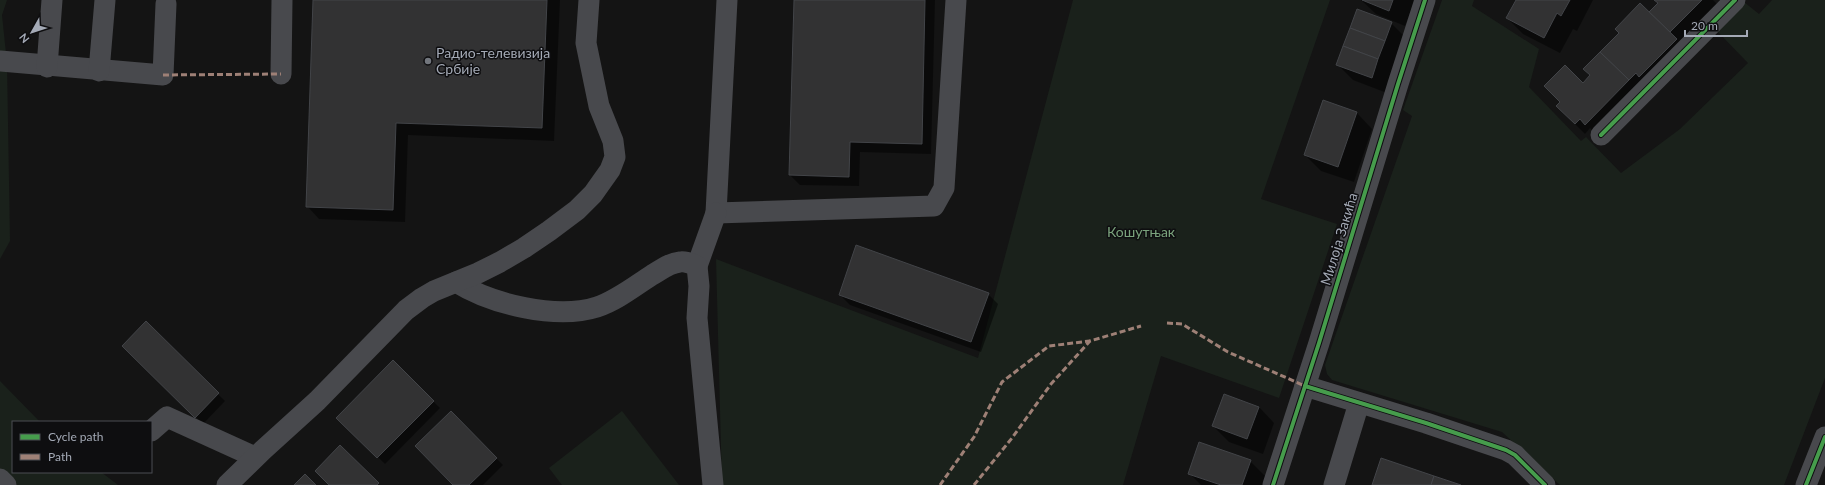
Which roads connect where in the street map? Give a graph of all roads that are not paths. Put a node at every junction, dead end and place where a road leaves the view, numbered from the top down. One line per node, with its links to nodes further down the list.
1 (52, 0): 11 (street)
2 (105, 0): 12 (street)
3 (282, 0): 13 (street)
4 (589, 0): 17 (street)
5 (727, 0): 15 (street)
6 (956, 0): 15 (street)
7 (1425, 0): 18 (street, Милоја Закића)
8 (1735, 0): 14 (street)
9 (166, 4): 12 (street)
10 (0, 61): 11 (street)
11 (46, 66): 12 (street)
12 (99, 71)
13 (281, 74)
14 (1601, 135)
15 (716, 213): 16 (street)
16 (697, 266): 17 (street); 26 (street)
17 (456, 282): 22 (street)
18 (1305, 386): 19 (street); 27 (street, Милоја Закића)
19 (1360, 403): 28 (street); 29 (street)
20 (152, 430): 22 (street)
21 (1825, 437): 30 (street)
22 (255, 458): 24 (street)
23 (0, 479): 25 (street)
24 (237, 482)
25 (6, 485)
26 (713, 485)
27 (1273, 485)
28 (1334, 485)
29 (1545, 485)
30 (1806, 485)

